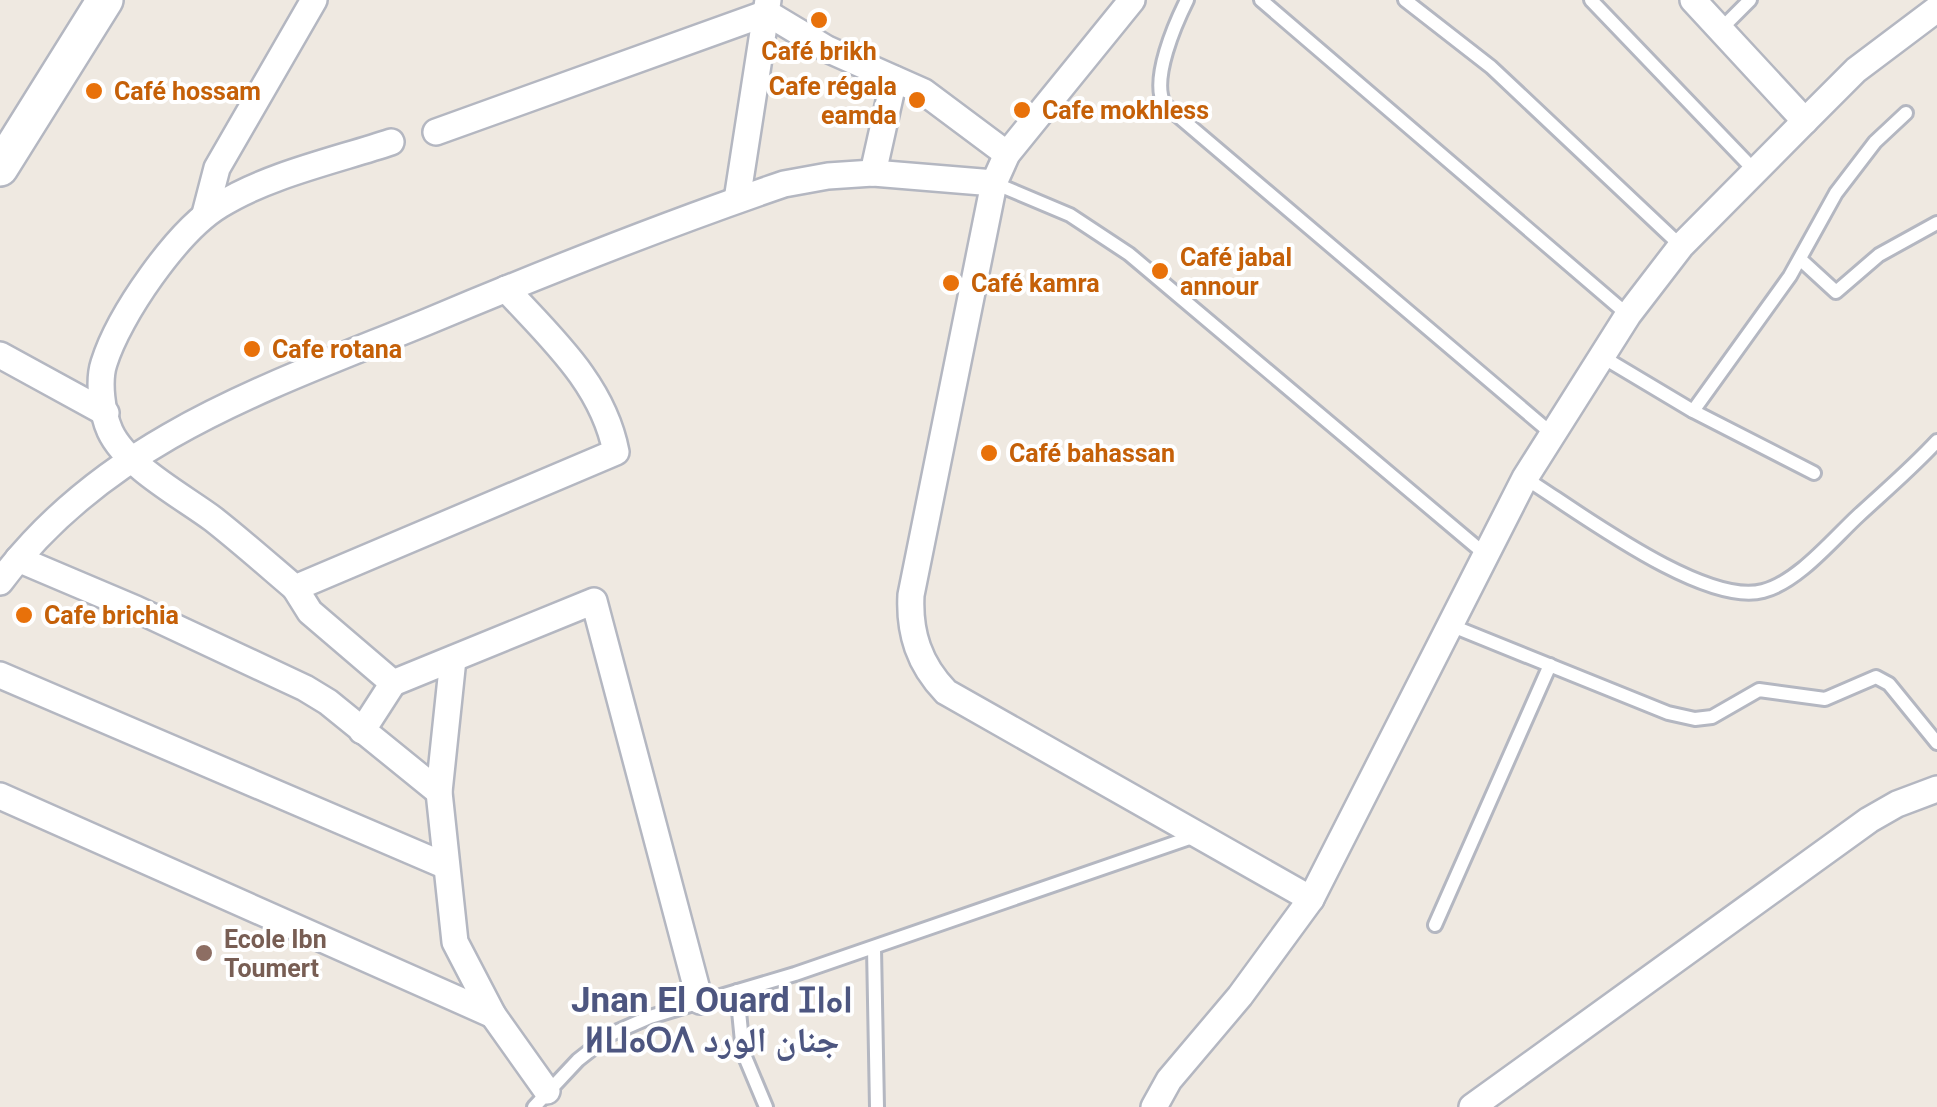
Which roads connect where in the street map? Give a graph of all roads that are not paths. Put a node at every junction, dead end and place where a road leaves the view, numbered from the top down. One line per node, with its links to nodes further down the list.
1 (105, 0): 19 (street)
2 (314, 0): 24 (street)
3 (1132, 0): 18 (street)
4 (1187, 0): 34 (lane)
5 (1261, 0): 29 (lane)
6 (1406, 0): 26 (lane)
7 (1591, 0): 20 (lane)
8 (1693, 0): 12 (street)
9 (1750, 0): 12 (lane)
10 (768, 6): 13 (street); 16 (street); 23 (street)
11 (1937, 9): 15 (street)
12 (1721, 30): 15 (street)
13 (894, 79): 18 (street); 21 (street)
14 (1906, 113): 27 (lane)
15 (1805, 120): 20 (street)
16 (436, 132)
17 (392, 142): 24 (street)
18 (1007, 154): 22 (street)
19 (0, 168)
20 (1755, 171): 26 (street)
21 (873, 173): 22 (street); 23 (street)
22 (994, 184): 39 (lane); 53 (street)
23 (737, 200): 28 (street)
24 (205, 214): 33 (street)
25 (1937, 224): 27 (lane)
26 (1681, 246): 29 (street)
27 (1800, 259): 32 (lane)
28 (506, 289): 36 (street); 42 (street)
29 (1628, 315): 31 (street)
30 (0, 356): 33 (street)
31 (1601, 356): 32 (lane); 34 (street)
32 (1694, 411): 37 (lane)
33 (106, 414): 36 (street)
34 (1551, 433): 38 (street)
35 (1937, 442): 38 (lane)
36 (130, 458): 40 (street); 42 (street)
37 (1814, 474)
38 (1525, 478): 39 (street)
39 (1486, 555): 43 (street)
40 (18, 560): 41 (street); 48 (street)
41 (0, 582)
42 (295, 588): 47 (street)
43 (1450, 624): 45 (lane); 55 (street)
44 (453, 658): 47 (street); 51 (street); 59 (street)
45 (1550, 665): 49 (lane); 56 (lane)
46 (0, 675): 54 (street)
47 (394, 684): 48 (street)
48 (362, 730): 51 (street)
49 (1937, 743)
50 (1937, 789): 65 (street)
51 (439, 792): 54 (street)
52 (0, 796): 60 (street)
53 (1200, 834): 55 (street); 57 (lane)
54 (446, 866): 60 (street)
55 (1312, 899): 64 (street)
56 (1436, 924)
57 (874, 948): 58 (lane); 63 (lane)
58 (737, 991): 59 (lane); 62 (lane)
59 (700, 1001): 61 (lane)
60 (492, 1016): 61 (street)
61 (541, 1099)
62 (766, 1107)
63 (877, 1107)
64 (1154, 1107)
65 (1472, 1107)

